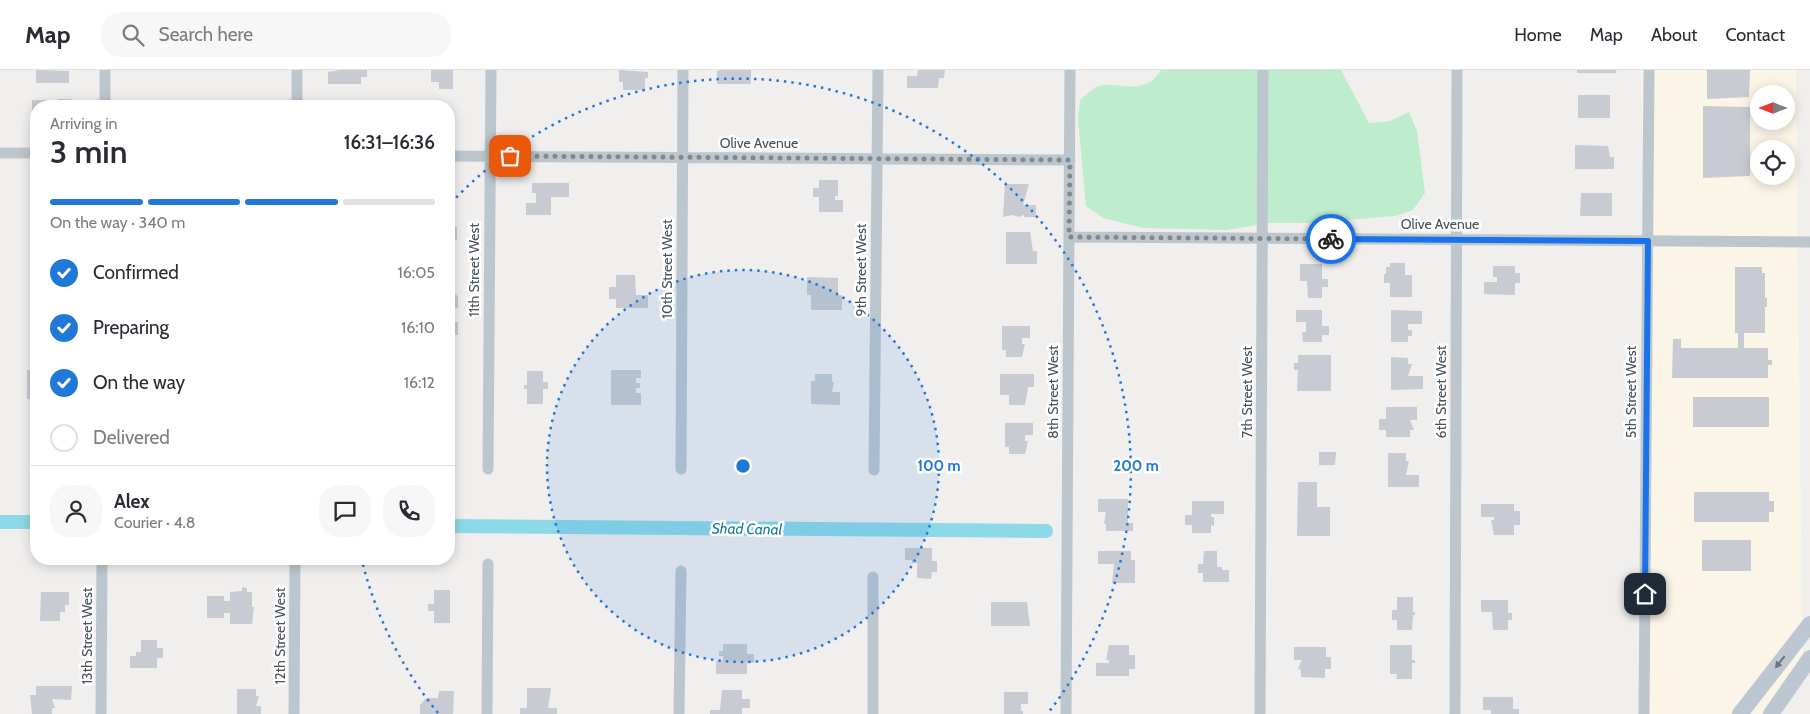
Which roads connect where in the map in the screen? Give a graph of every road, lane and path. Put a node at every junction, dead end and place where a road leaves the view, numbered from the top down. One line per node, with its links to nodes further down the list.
1 (105, 70): 10 (street)
2 (297, 70): 11 (street)
3 (491, 70): 15 (street, 11th Street West)
4 (683, 70): 16 (street, 10th Street West)
5 (878, 70): 17 (street, 9th Street West)
6 (1070, 70): 18 (street, 8th Street West)
7 (1263, 70): 20 (street, 7th Street West)
8 (1456, 70): 21 (street, 6th Street West)
9 (1649, 70): 22 (street, 5th Street West)
10 (105, 100)
11 (298, 100)
12 (0, 153): 13 (street)
13 (30, 153)
14 (455, 156): 15 (street, Olive Avenue)
15 (491, 156): 16 (street, Olive Avenue); 25 (street, 11th Street West)
16 (683, 157): 17 (street, Olive Avenue); 24 (street, 10th Street West)
17 (877, 159): 18 (street, Olive Avenue); 26 (street, 9th Street West)
18 (1070, 160): 19 (street, 8th Street West)
19 (1069, 237): 20 (street, Olive Avenue); 39 (street, 8th Street West)
20 (1262, 238): 21 (street, Olive Avenue); 40 (street, 7th Street West)
21 (1456, 239): 22 (street, Olive Avenue); 41 (street, 6th Street West)
22 (1648, 241): 23 (street, Olive Avenue); 42 (street, 5th Street West)
23 (1810, 242)
24 (681, 469)
25 (488, 470)
26 (874, 470)
27 (488, 564): 36 (street)
28 (102, 565): 34 (street, 13th Street West)
29 (295, 565): 35 (street, 12th Street West)
30 (681, 571): 37 (street)
31 (873, 577): 38 (street)
32 (1810, 624): 43 (street, one-way to 43)
33 (1810, 658): 44 (street)
34 (101, 714)
35 (294, 714)
36 (487, 714)
37 (680, 714)
38 (873, 714)
39 (1066, 714)
40 (1260, 714)
41 (1454, 714)
42 (1644, 714)
43 (1740, 714)
44 (1771, 714)

